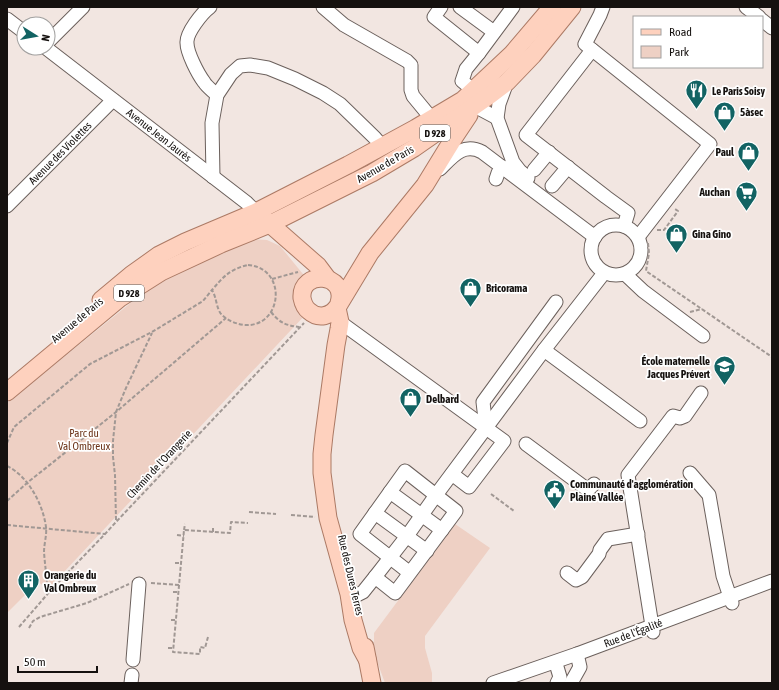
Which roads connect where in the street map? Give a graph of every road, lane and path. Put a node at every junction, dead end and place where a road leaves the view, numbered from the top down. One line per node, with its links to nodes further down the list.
1 (82, 7): 15 (street)
2 (210, 7): 20 (street)
3 (323, 7): 24 (street)
4 (441, 7): 17 (street)
5 (460, 7): 14 (street)
6 (552, 7): 21 (main road, Avenue de Paris / D 928)
7 (572, 7): 19 (main road, Avenue de Paris / D 928)
8 (602, 7): 16 (street)
9 (746, 7): 11 (street)
10 (508, 9): 14 (street)
11 (758, 16)
12 (763, 21): 13 (street)
13 (772, 28)
14 (494, 32): 17 (street)
15 (56, 34)
16 (592, 50): 27 (street); 35 (street)
17 (479, 53): 21 (street)
18 (56, 56): 22 (street, Avenue Jean Jaurès)
19 (507, 82): 21 (main road, Avenue de Paris / D 928); 23 (street)
20 (217, 96): 26 (street); 31 (street)
21 (470, 99): 23 (street); 24 (main road, Avenue de Paris / D 928); 33 (main road); 38 (main road, Avenue de Paris / D 928)
22 (112, 100): 31 (street, Avenue Jean Jaurès); 36 (street, Avenue des Violettes)
23 (498, 118): 41 (street)
24 (432, 119): 25 (main road, Avenue de Paris / D 928)
25 (416, 128): 26 (main road, Avenue de Paris / D 928); 38 (main road)
26 (382, 146): 37 (main road, Avenue de Paris / D 928)
27 (549, 152): 29 (street); 30 (street)
28 (503, 167): 32 (street); 33 (street); 41 (street)
29 (568, 167): 34 (street); 39 (street)
30 (534, 170)
31 (213, 177): 37 (street, Avenue Jean Jaurès)
32 (496, 179)
33 (425, 185): 51 (main road)
34 (552, 186)
35 (666, 201): 40 (path); 42 (street)
36 (7, 206)
37 (256, 212): 38 (main road, Avenue Jean Jaurès); 43 (street, Avenue de Paris); 58 (main road, Avenue de Paris / D 928)
38 (270, 224): 43 (main road, Avenue de Paris / D 928); 46 (main road, Avenue Jean Jaurès)
39 (624, 226): 41 (street); 42 (street)
40 (653, 231)
41 (597, 235): 44 (street)
42 (643, 239): 45 (street); 57 (path)
43 (185, 260): 59 (main road, Avenue de Paris / D 928)
44 (604, 272): 45 (street); 56 (street)
45 (624, 274): 55 (street)
46 (316, 276): 47 (path); 51 (main road); 51 (main road)
47 (272, 279): 48 (path); 50 (path)
48 (212, 290): 52 (path); 54 (path)
49 (556, 302): 63 (street)
50 (271, 312): 52 (path); 53 (path)
51 (330, 312): 53 (path, Chemin de l'Orangerie); 63 (street); 74 (main road, Rue des Dures Terres)
52 (226, 318): 61 (path)
53 (299, 327): 85 (path, Chemin de l'Orangerie)
54 (152, 332): 61 (path); 64 (path)
55 (703, 336)
56 (544, 350): 62 (street); 63 (street)
57 (772, 357)
58 (7, 378)
59 (7, 392)
60 (701, 393): 95 (street)
61 (116, 412): 71 (path); 85 (path)
62 (640, 421)
63 (486, 428): 66 (street); 67 (street)
64 (7, 443)
65 (526, 444): 72 (street)
66 (470, 449): 67 (street); 70 (street)
67 (485, 460): 70 (street)
68 (7, 466): 71 (path)
69 (690, 473): 114 (street)
70 (452, 474): 76 (street)
71 (27, 483): 77 (path); 90 (path)
72 (594, 484)
73 (390, 492): 76 (street); 80 (street); 83 (street)
74 (326, 493): 84 (main road, Rue des Dures Terres); 113 (main road, Rue des Dures Terres)
75 (491, 494): 78 (path)
76 (436, 495): 83 (street); 92 (street)
77 (7, 501)
78 (514, 510)
79 (249, 512): 81 (path)
80 (375, 513): 98 (street); 100 (street)
81 (276, 514)
82 (290, 515): 84 (path)
83 (421, 515): 92 (street); 98 (street)
84 (328, 518): 113 (main road, Rue des Dures Terres)
85 (116, 522): 94 (path, Chemin de l'Orangerie)
86 (248, 523): 93 (path)
87 (185, 524): 91 (path)
88 (7, 525): 90 (path)
89 (213, 527): 93 (path)
90 (46, 529): 94 (path); 112 (path)
91 (184, 530): 93 (path); 97 (path)
92 (442, 530): 99 (street)
93 (212, 532)
94 (105, 534): 112 (path, Chemin de l'Orangerie)
95 (638, 534): 104 (street); 119 (street)
96 (177, 535): 97 (path)
97 (184, 536): 102 (path)
98 (407, 536): 99 (street); 100 (street)
99 (427, 551): 103 (street)
100 (391, 557): 103 (street); 105 (street)
101 (175, 563): 102 (path)
102 (181, 563): 108 (path)
103 (410, 572): 105 (street)
104 (568, 573)
105 (375, 577): 113 (street)
106 (772, 581): 114 (street, Rue de l'Égalité)
107 (139, 584): 108 (path); 118 (path); 124 (street)
108 (179, 585): 111 (path)
109 (772, 589): 114 (street, Rue de l'Égalité)
110 (173, 592): 111 (path)
111 (178, 592): 116 (path)
112 (48, 593): 117 (path, Chemin de l'Orangerie)
113 (353, 594): 126 (main road, Rue des Dures Terres)
114 (730, 600): 119 (street, Rue de l'Égalité)
115 (171, 620): 116 (path)
116 (176, 620): 122 (path)
117 (19, 627)
118 (29, 628)
119 (653, 628): 123 (street, Rue de l'Égalité)
120 (208, 637): 122 (path)
121 (168, 648): 122 (path)
122 (173, 648)
123 (577, 657): 125 (street, Rue de l'Égalité); 127 (street, Rue de l'Égalité); 130 (street)
124 (133, 660)
125 (557, 667): 128 (street, Rue de l'Égalité); 129 (street)
126 (372, 683)
127 (493, 683)
128 (513, 683)
129 (557, 683)
130 (571, 683)

